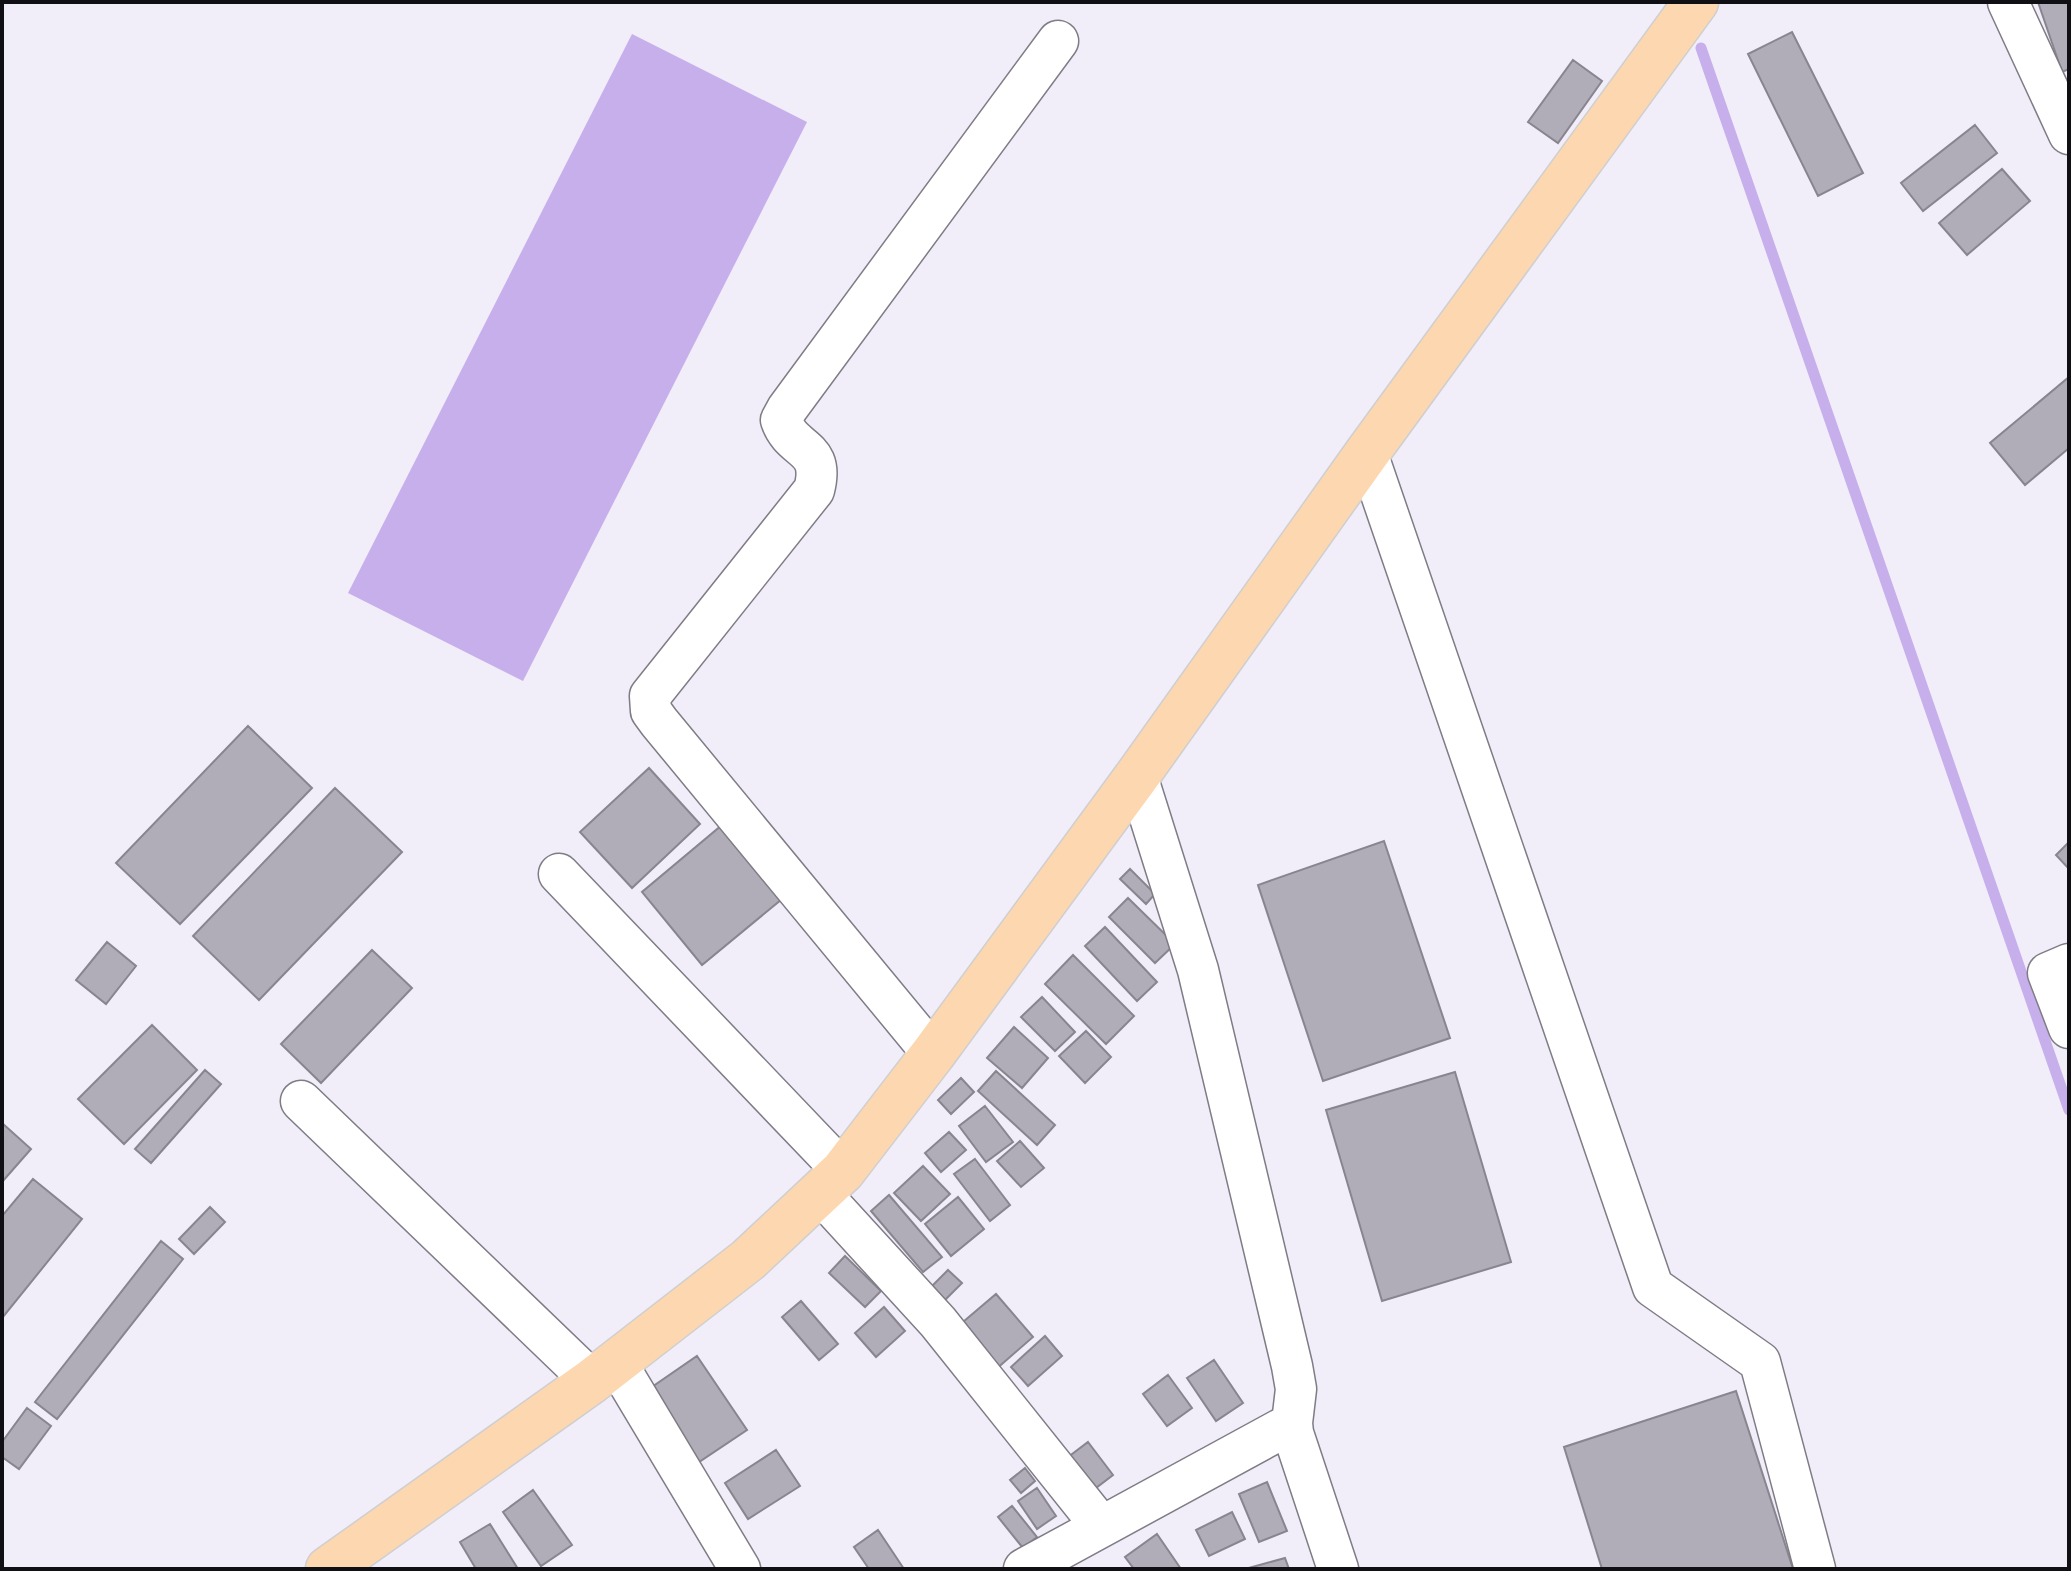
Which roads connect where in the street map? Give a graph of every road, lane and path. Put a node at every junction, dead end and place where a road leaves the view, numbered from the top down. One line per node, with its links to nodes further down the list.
1 (1696, 2): 5 (main road)
2 (2008, 2): 4 (street)
3 (1058, 41): 10 (street)
4 (2069, 134)
5 (1367, 453): 6 (main road); 20 (street)
6 (1137, 776): 10 (main road); 14 (street)
7 (559, 874): 12 (street)
8 (2069, 964): 9 (street)
9 (2069, 1028)
10 (933, 1054): 12 (main road)
11 (301, 1101): 13 (street)
12 (832, 1182): 13 (main road); 15 (street)
13 (604, 1372): 16 (main road); 17 (street)
14 (1292, 1423): 15 (street); 19 (street)
15 (1087, 1545): 18 (street)
16 (328, 1569)
17 (740, 1569)
18 (1024, 1569)
19 (1338, 1569)
20 (1815, 1569)

